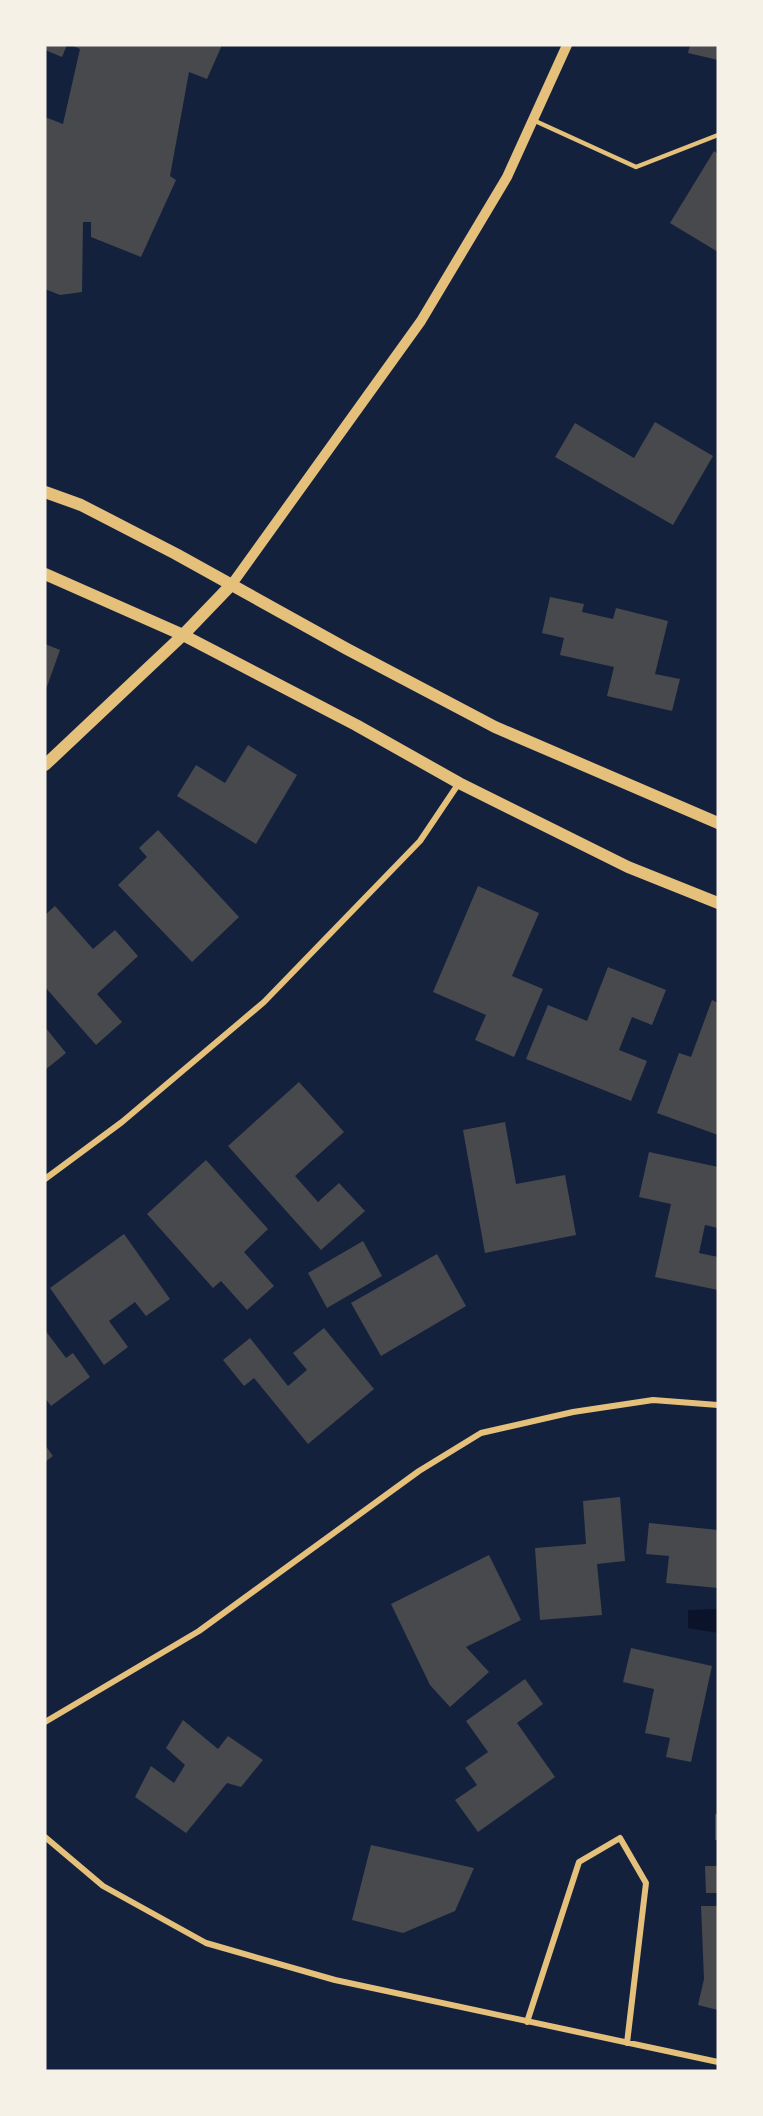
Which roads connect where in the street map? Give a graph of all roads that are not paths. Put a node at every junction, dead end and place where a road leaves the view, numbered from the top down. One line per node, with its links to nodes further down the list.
1 (567, 45): 2 (street)
2 (533, 120): 3 (lane); 6 (street)
3 (718, 135)
4 (45, 492): 6 (main road)
5 (45, 574): 7 (main road)
6 (232, 584): 7 (main road); 10 (main road)
7 (183, 635): 8 (main road); 9 (main road)
8 (45, 765)
9 (459, 783): 11 (main road); 12 (street)
10 (718, 823)
11 (718, 903)
12 (45, 1179)
13 (718, 1405): 14 (street)
14 (45, 1722)
15 (45, 1836): 16 (street)
16 (528, 2022): 17 (street); 17 (street)
17 (627, 2043): 18 (street)
18 (718, 2062)

